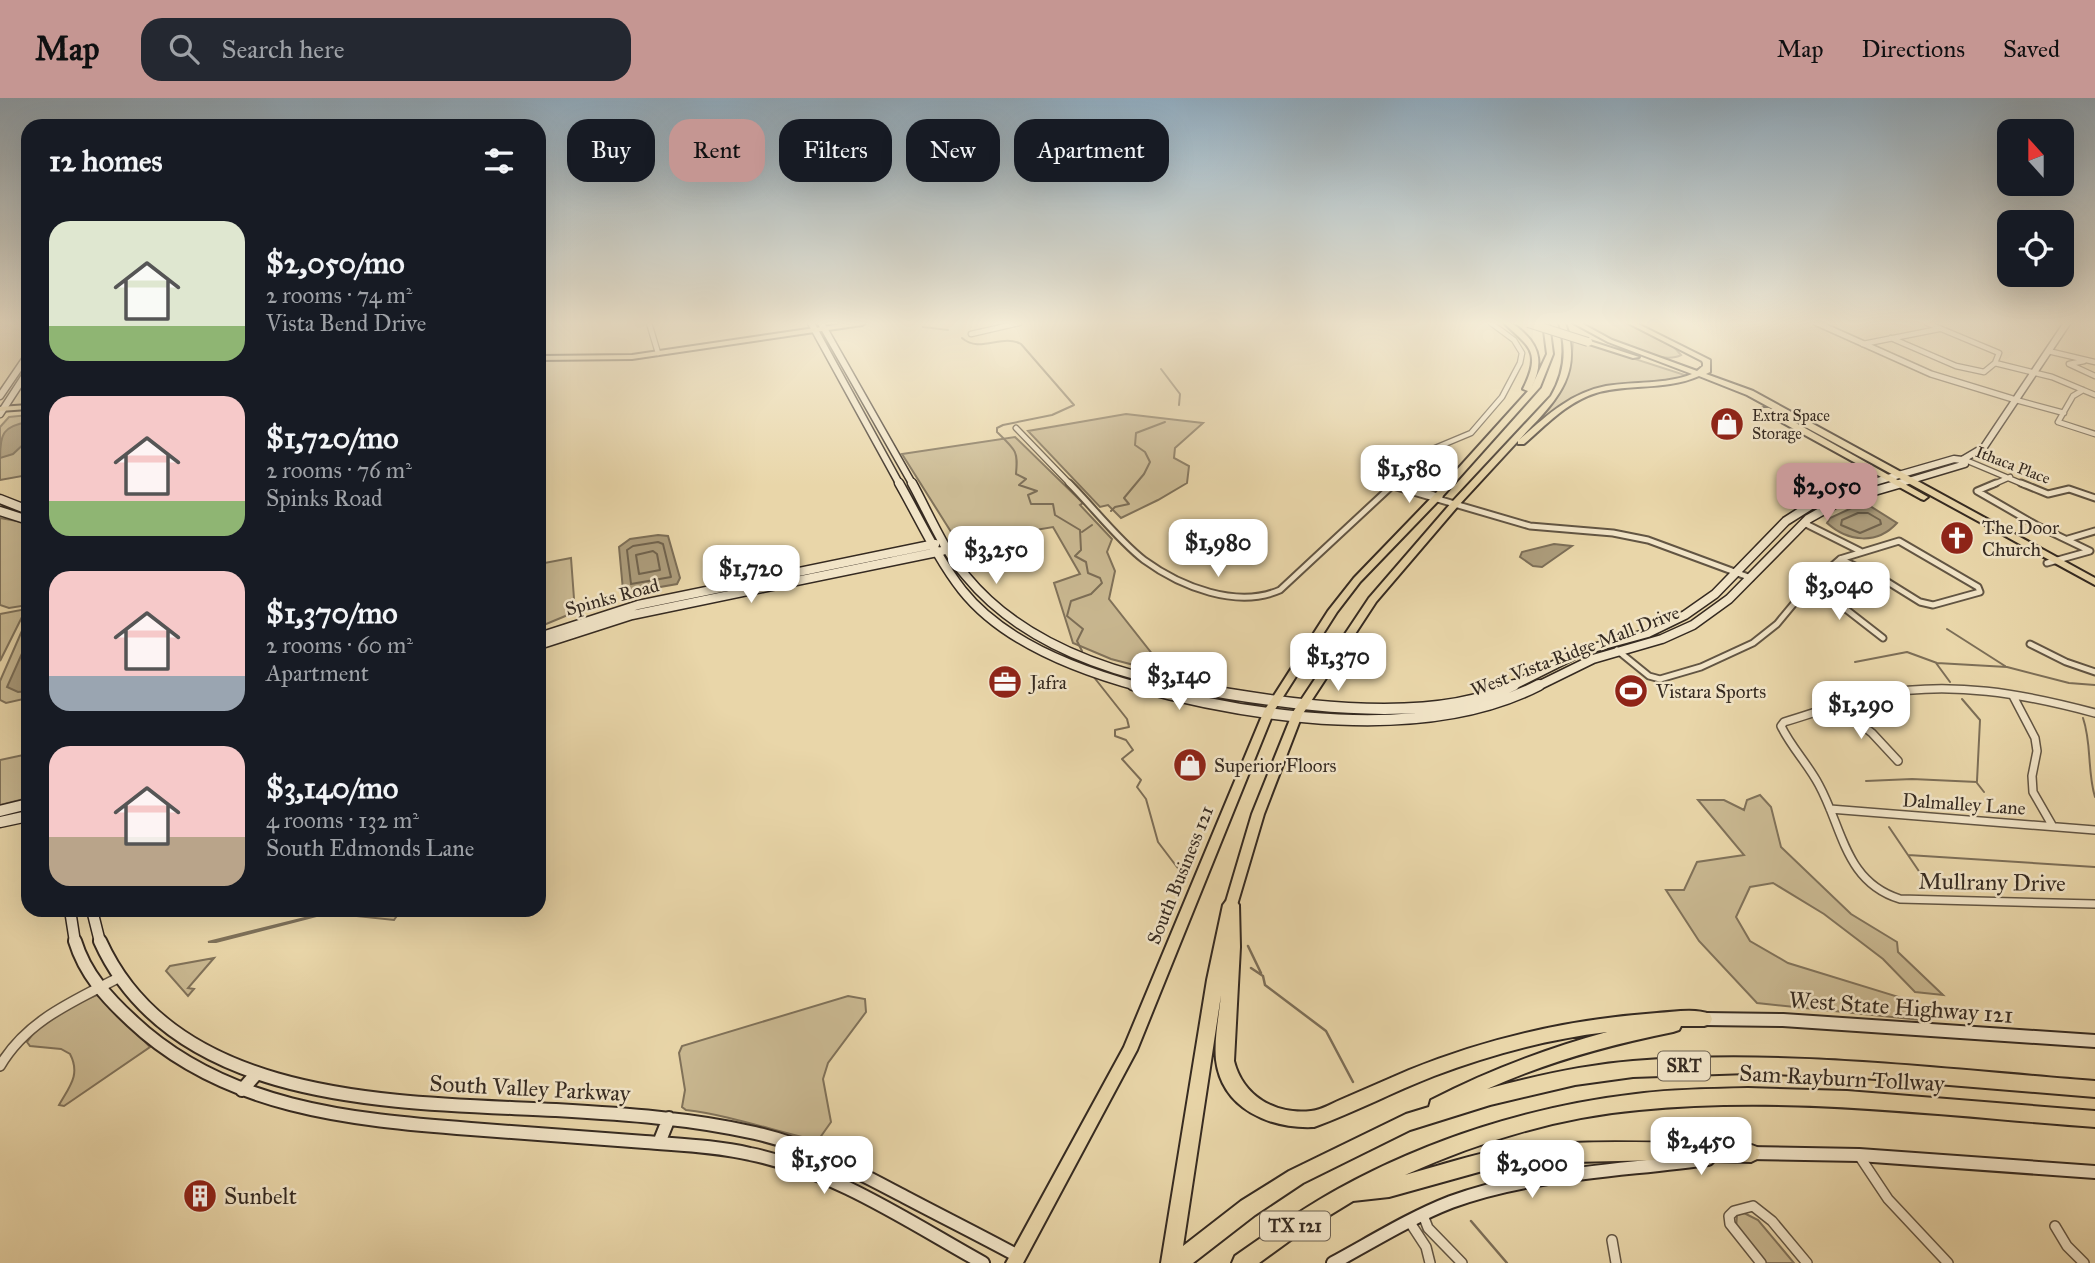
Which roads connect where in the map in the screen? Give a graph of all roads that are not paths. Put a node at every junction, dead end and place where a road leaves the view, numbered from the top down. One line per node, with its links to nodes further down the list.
1 (17, 377): 14 (main road)
2 (841, 377): 30 (main road)
3 (852, 377): 31 (main road)
4 (1513, 377): 37 (street)
5 (1533, 377): 18 (main road)
6 (1542, 377): 18 (main road, South Business 121)
7 (1563, 377): 33 (main road)
8 (1674, 377): 33 (main road)
9 (1706, 377): 15 (main road)
10 (1706, 377): 15 (main road)
11 (1942, 377): 21 (street)
12 (2031, 377): 21 (main road)
13 (2047, 377): 17 (street)
14 (12, 379): 20 (main road)
15 (1711, 379): 27 (main road); 28 (main road)
16 (21, 381): 23 (main road)
17 (2083, 390): 19 (street); 25 (street)
18 (1529, 395): 38 (main road, South Business 121)
19 (2095, 395)
20 (0, 396)
21 (2016, 400): 25 (street); 32 (main road)
22 (21, 408): 23 (main road)
23 (1, 411): 24 (main road)
24 (21, 412)
25 (2064, 413): 29 (street)
26 (1016, 428): 37 (street)
27 (1815, 428): 28 (main road); 36 (main road)
28 (1802, 430): 35 (main road)
29 (2095, 434)
30 (882, 449): 31 (main road); 49 (main road)
31 (894, 449): 49 (main road)
32 (1963, 459): 34 (street, Ithaca Place); 36 (main road, West Vista Ridge Mall Drive)
33 (1484, 473): 41 (main road)
34 (2010, 477): 39 (street, Ithaca Place); 48 (street)
35 (1891, 478): 36 (main road); 44 (main road, West Vista Ridge Mall Drive)
36 (1904, 480): 46 (main road, West Vista Ridge Mall Drive); 53 (main road)
37 (1395, 484): 38 (street)
38 (1436, 498): 41 (street); 77 (main road, South Business 121)
39 (2095, 498)
40 (0, 499): 42 (main road)
41 (1455, 504): 54 (street); 75 (main road)
42 (21, 507)
43 (0, 512): 45 (main road)
44 (1794, 515): 46 (main road); 54 (main road, West Vista Ridge Mall Drive)
45 (21, 518)
46 (1804, 523): 50 (street); 55 (main road, West Vista Ridge Mall Drive)
47 (2095, 531): 48 (street)
48 (2068, 539): 51 (street)
49 (940, 547): 59 (main road); 60 (main road, Spinks Road); 61 (main road)
50 (1860, 551): 52 (street); 52 (street)
51 (2092, 552): 53 (street)
52 (1840, 559): 57 (street)
53 (2051, 562): 56 (main road); 58 (main road)
54 (1736, 573): 55 (street); 65 (main road, West Vista Ridge Mall Drive)
55 (1751, 578): 67 (main road, West Vista Ridge Mall Drive)
56 (2095, 582)
57 (1806, 589): 63 (street); 67 (street)
58 (2095, 590)
59 (993, 618): 61 (main road); 68 (main road)
60 (578, 627): 62 (main road, Spinks Road); 64 (main road, Spinks Road)
61 (1030, 631): 70 (main road)
62 (546, 635)
63 (1883, 638)
64 (546, 642)
65 (1610, 644): 67 (street); 69 (main road, West Vista Ridge Mall Drive)
66 (2030, 644): 71 (street)
67 (1619, 652): 72 (main road, West Vista Ridge Mall Drive)
68 (1071, 664): 70 (main road); 77 (main road)
69 (1556, 665): 72 (main road); 73 (main road, West Vista Ridge Mall Drive)
70 (1111, 669): 77 (main road)
71 (2095, 672)
72 (1538, 685): 79 (main road, West Vista Ridge Mall Drive)
73 (1501, 692): 76 (main road, West Vista Ridge Mall Drive); 79 (main road)
74 (2013, 696): 78 (street); 80 (street); 89 (street)
75 (1306, 704): 76 (main road, West Vista Ridge Mall Drive); 77 (main road, West Vista Ridge Mall Drive); 81 (main road)
76 (1452, 704): 82 (main road)
77 (1272, 706): 81 (main road, West Vista Ridge Mall Drive); 115 (main road, South Business 121)
78 (1837, 706): 83 (street); 85 (street)
79 (1467, 712): 82 (main road, West Vista Ridge Mall Drive)
80 (2095, 713)
81 (1297, 715): 82 (main road, West Vista Ridge Mall Drive); 92 (main road)
82 (1388, 718)
83 (1898, 761)
84 (21, 806): 86 (main road)
85 (1830, 810): 89 (street, Dalmalley Lane); 91 (street, Mullrany Drive)
86 (0, 811)
87 (21, 818): 88 (main road)
88 (0, 822)
89 (2052, 825): 90 (street, Dalmalley Lane)
90 (2095, 830)
91 (2095, 904)
92 (1231, 905): 97 (highway); 117 (highway)
93 (71, 917): 96 (main road, South Valley Parkway)
94 (93, 917): 95 (main road, South Valley Parkway)
95 (120, 977): 96 (street); 100 (main road, South Valley Parkway)
96 (99, 988): 99 (street); 102 (main road, South Valley Parkway)
97 (1704, 1019): 98 (main road, West State Highway 121); 105 (highway)
98 (2095, 1041)
99 (0, 1066)
100 (257, 1073): 102 (main road); 103 (main road, South Valley Parkway)
101 (2095, 1089): 105 (highway, Sam Rayburn Tollway / SRT)
102 (242, 1090): 106 (main road, South Valley Parkway)
103 (669, 1118): 106 (main road); 115 (main road, South Valley Parkway)
104 (2095, 1119): 110 (highway, Sam Rayburn Tollway / SRT)
105 (1406, 1123): 118 (highway, TX 121)
106 (659, 1143): 116 (main road, South Valley Parkway)
107 (1751, 1153): 108 (main road); 110 (highway); 111 (main road)
108 (1859, 1155): 109 (main road); 126 (street)
109 (2094, 1173)
110 (1350, 1192): 119 (highway, TX 121)
111 (1423, 1215): 112 (main road); 122 (street)
112 (1409, 1221): 120 (main road); 121 (street)
113 (2054, 1226): 127 (street)
114 (1612, 1240): 123 (street)
115 (1016, 1259)
116 (982, 1263)
117 (1171, 1263)
118 (1177, 1263)
119 (1242, 1263)
120 (1333, 1263)
121 (1430, 1263)
122 (1462, 1263)
123 (1616, 1263)
124 (1761, 1263): 125 (street)
125 (1807, 1263)
126 (1948, 1263)
127 (2084, 1263)

